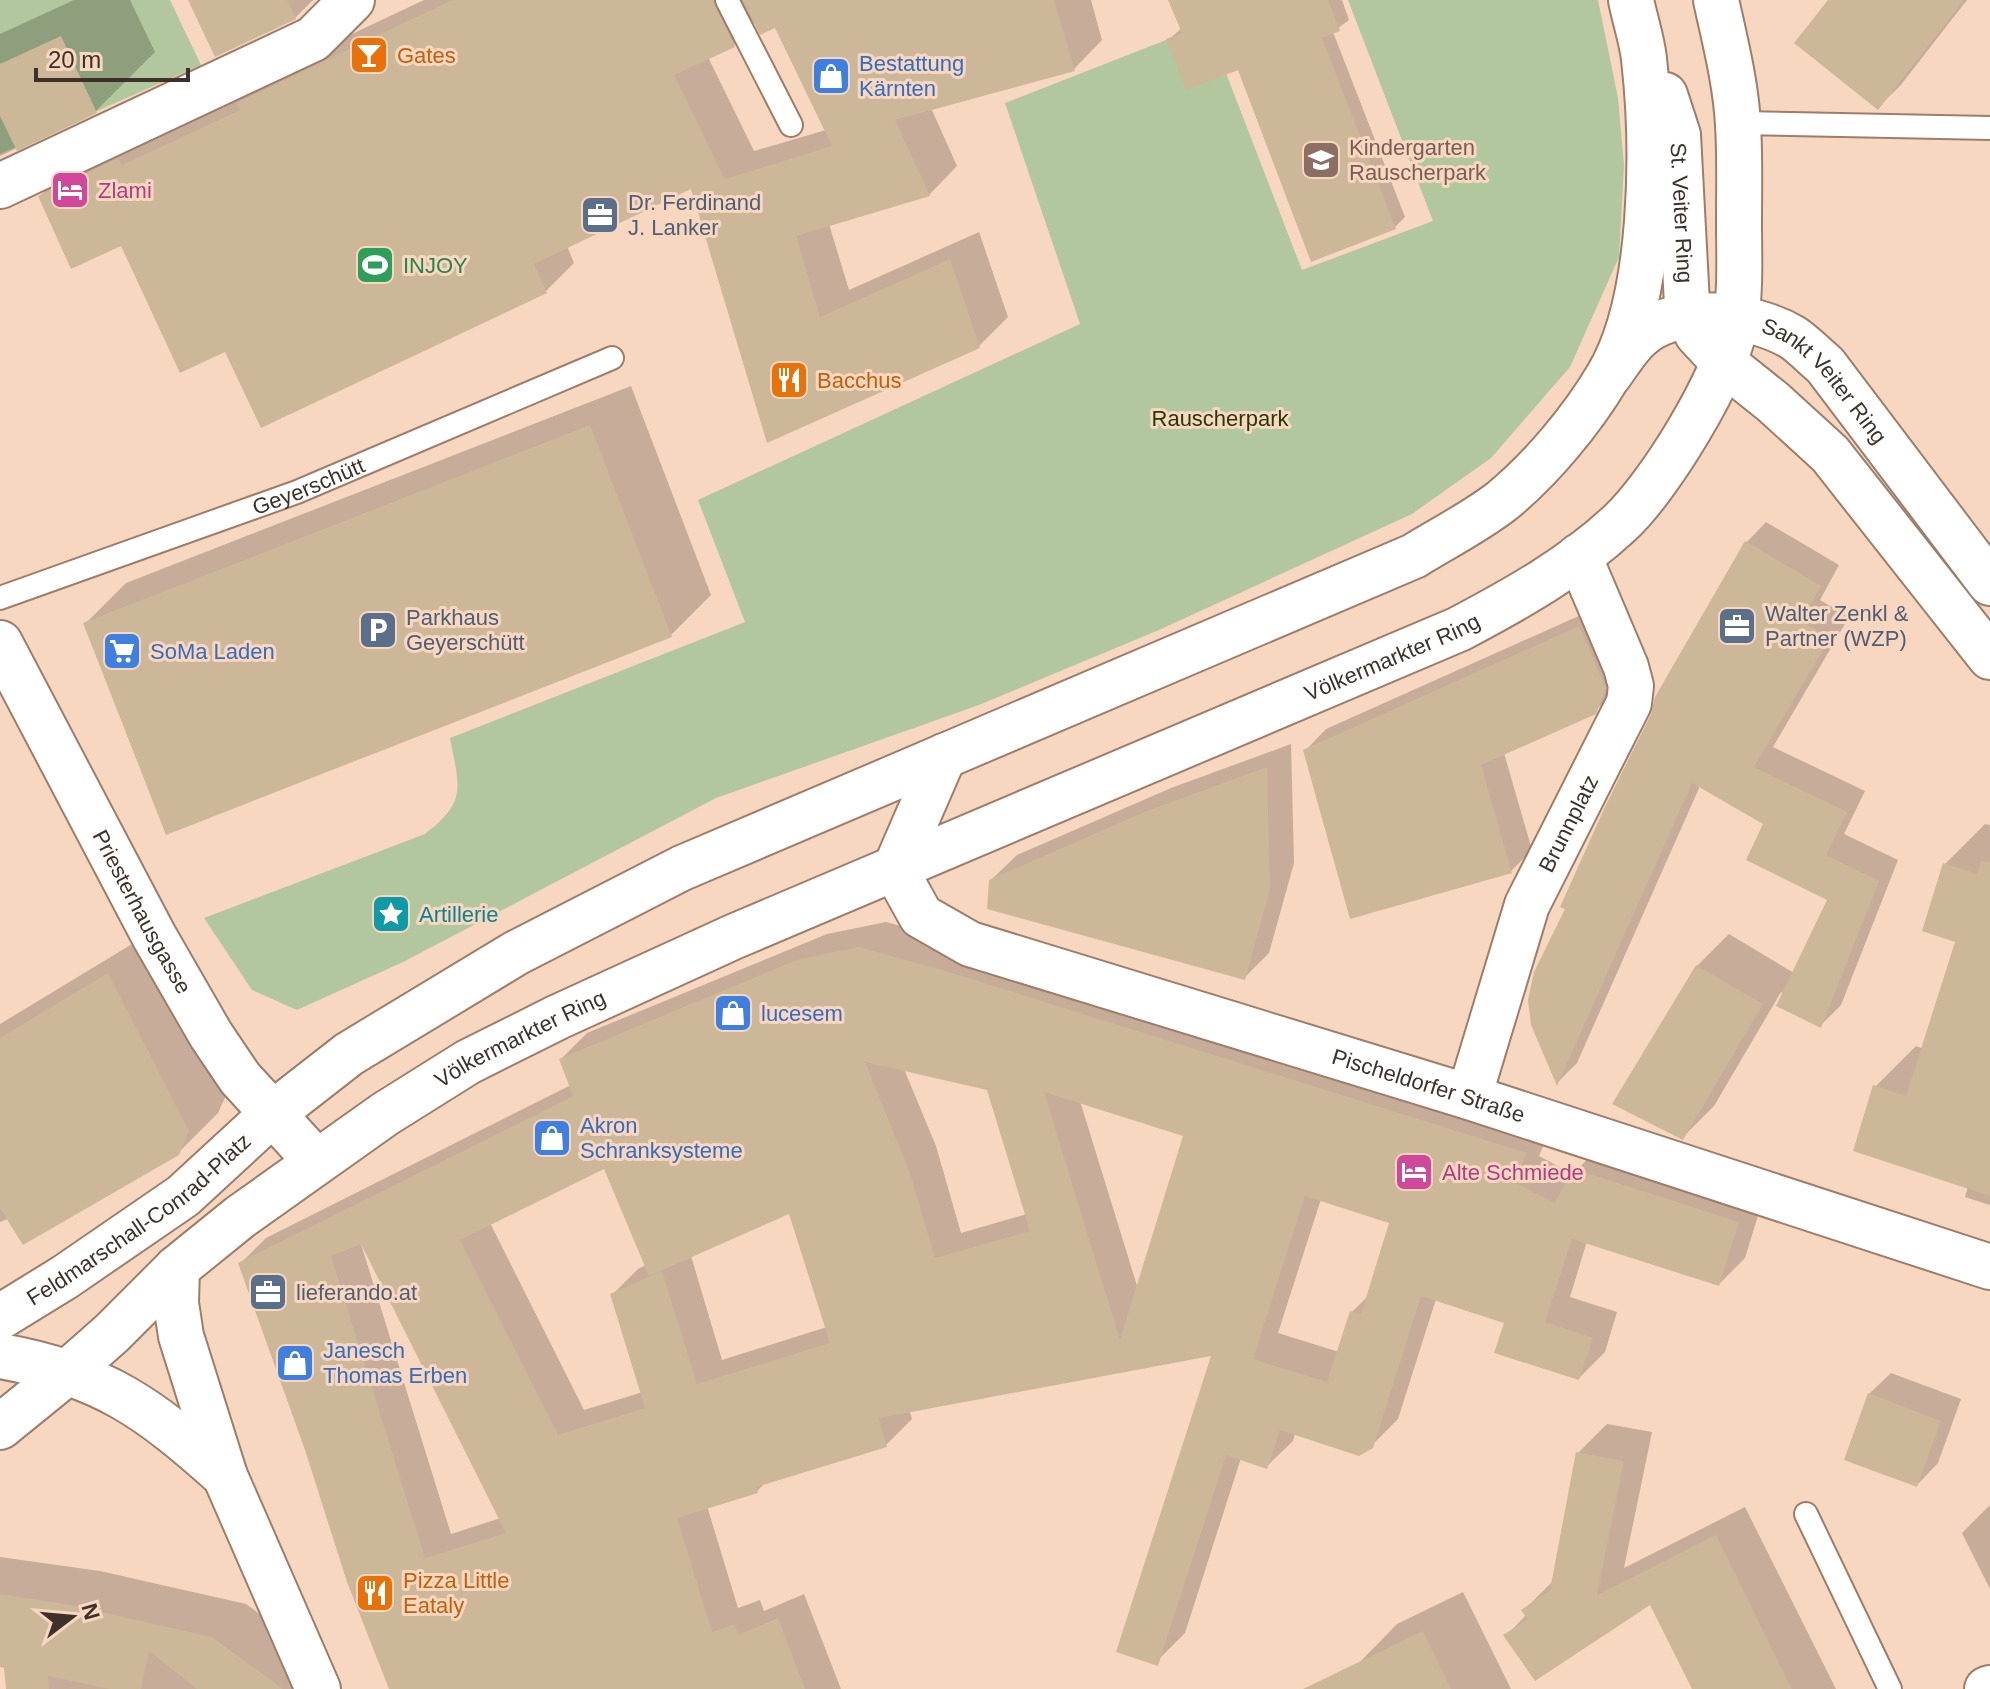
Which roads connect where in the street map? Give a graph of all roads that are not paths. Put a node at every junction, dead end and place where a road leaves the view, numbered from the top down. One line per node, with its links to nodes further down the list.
1 (352, 0): 9 (main road)
2 (727, 0): 7 (lane)
3 (1631, 0): 5 (main road, St. Veiter Ring)
4 (1716, 0): 6 (main road)
5 (1644, 58): 11 (main road, St. Veiter Ring); 14 (main road, St. Veiter Ring)
6 (1738, 123): 8 (lane); 10 (main road)
7 (791, 125)
8 (1990, 128)
9 (0, 186)
10 (1737, 301): 11 (main road, Sankt Veiter Ring); 13 (main road, Völkermarkter Ring); 16 (main road, Sankt Veiter Ring)
11 (1690, 315): 13 (main road, St. Veiter Ring); 14 (main road, Sankt Veiter Ring)
12 (612, 358): 17 (lane, Geyerschütt)
13 (1723, 362): 15 (main road, Völkermarkter Ring); 19 (main road, Sankt Veiter Ring)
14 (1609, 375): 21 (main road)
15 (1579, 556): 22 (main road, Völkermarkter Ring); 23 (main road, Brunnplatz)
16 (1990, 583)
17 (0, 598)
18 (0, 643): 20 (main road, Priesterhausgasse)
19 (1990, 657)
20 (11, 693): 24 (main road, Priesterhausgasse)
21 (944, 756): 22 (main road); 24 (main road)
22 (895, 869): 23 (main road, Pischeldorfer Straße); 25 (main road, Völkermarkter Ring)
23 (1469, 1097): 26 (main road, Pischeldorfer Straße)
24 (272, 1114): 25 (main road, Priesterhausgasse); 28 (main road, Feldmarschall-Conrad-Platz)
25 (316, 1161): 27 (main road, Völkermarkter Ring)
26 (1990, 1267)
27 (177, 1268): 30 (main road); 32 (main road)
28 (0, 1317)
29 (0, 1356): 30 (main road)
30 (69, 1371): 31 (main road); 32 (main road)
31 (0, 1427)
32 (225, 1476): 34 (main road)
33 (1806, 1514): 35 (lane)
34 (317, 1686)
35 (1890, 1689)

